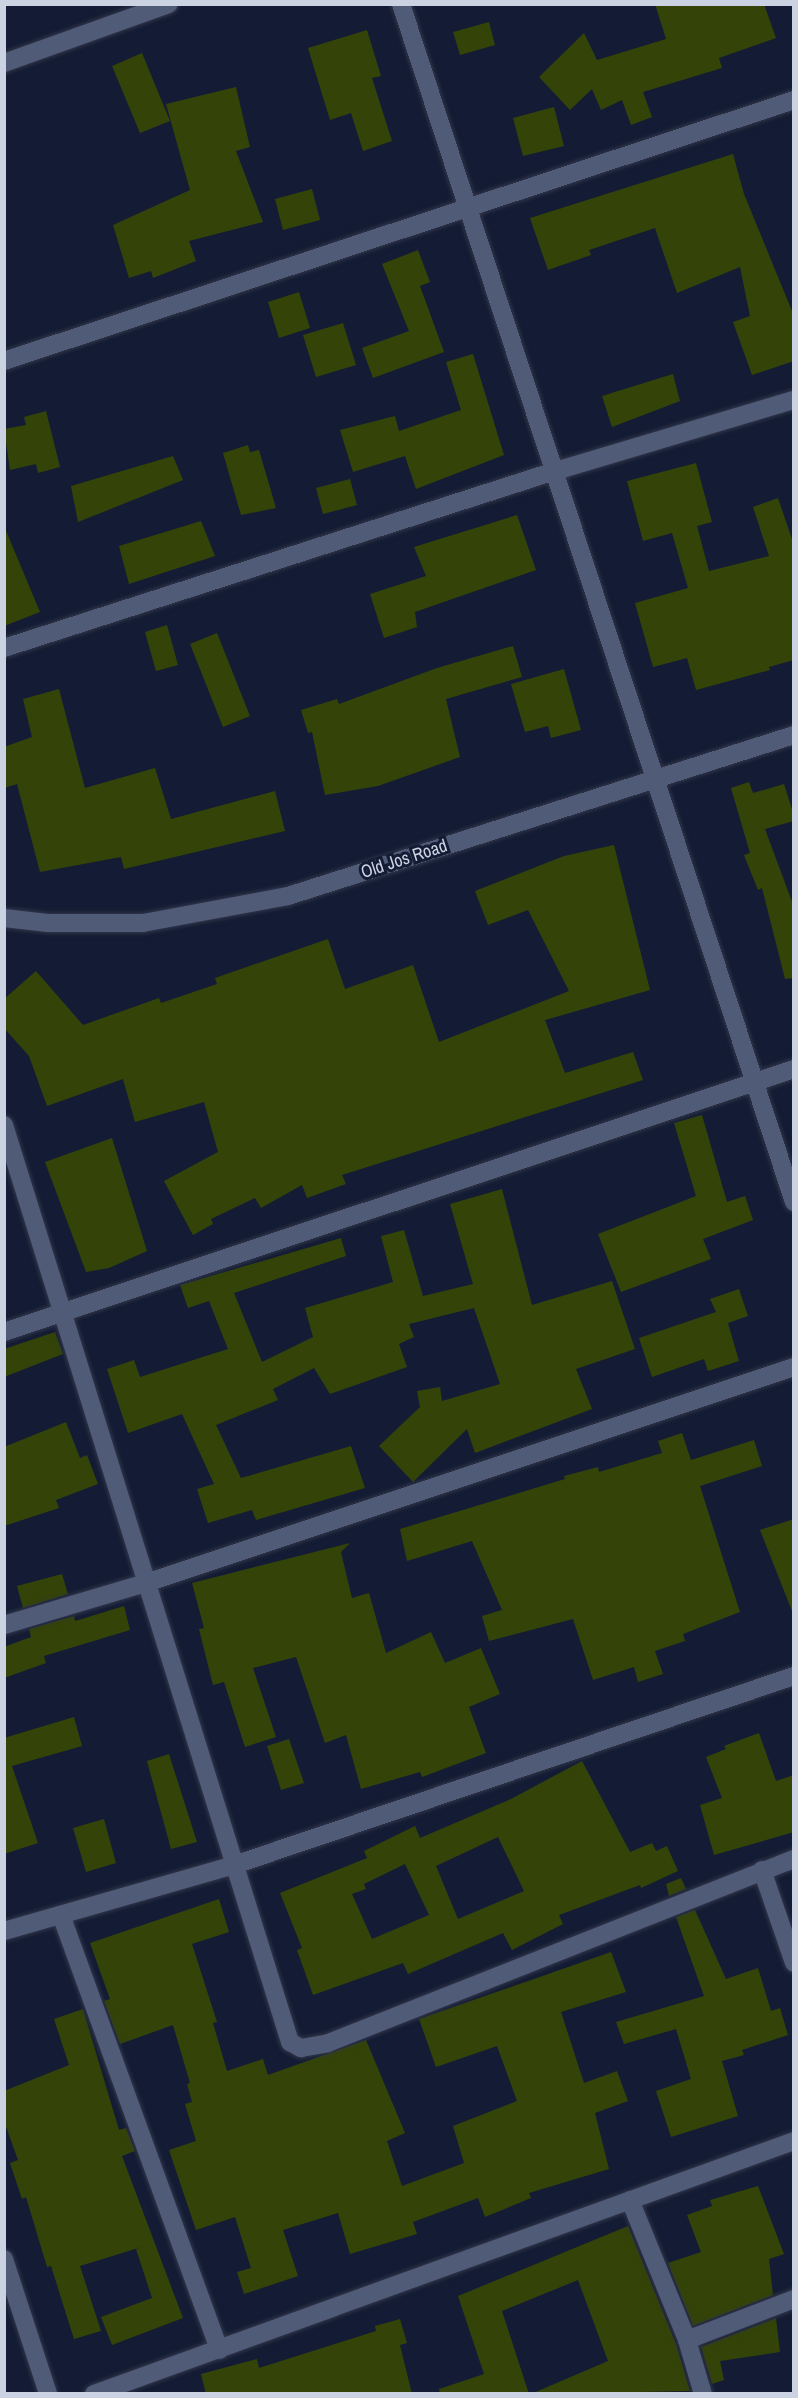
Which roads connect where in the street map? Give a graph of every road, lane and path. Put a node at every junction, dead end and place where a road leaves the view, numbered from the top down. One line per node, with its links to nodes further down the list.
1 (169, 4): 3 (street)
2 (401, 4): 5 (street)
3 (4, 63)
4 (794, 100): 5 (street)
5 (465, 206): 6 (street); 8 (street)
6 (4, 361)
7 (794, 400): 8 (street)
8 (552, 472): 9 (street); 11 (street)
9 (4, 648)
10 (794, 735): 11 (street, Old Jos Road)
11 (653, 779): 12 (street, Old Jos Road); 14 (street)
12 (4, 918)
13 (794, 1069): 14 (street)
14 (753, 1082): 17 (street); 18 (street)
15 (4, 1125): 16 (street)
16 (9, 1155): 18 (street)
17 (794, 1202)
18 (63, 1311): 19 (street); 21 (street)
19 (4, 1332)
20 (794, 1367): 21 (street)
21 (149, 1582): 22 (street); 25 (street)
22 (4, 1625)
23 (794, 1676): 25 (street)
24 (794, 1859): 26 (street)
25 (237, 1864): 26 (street); 27 (street)
26 (762, 1870): 29 (street)
27 (61, 1915): 28 (street); 35 (street)
28 (4, 1931)
29 (794, 1963)
30 (794, 2141): 31 (street)
31 (630, 2200): 34 (street); 35 (street)
32 (4, 2259): 36 (street)
33 (794, 2299): 34 (street)
34 (687, 2340): 38 (street)
35 (219, 2350): 37 (street)
36 (48, 2394)
37 (94, 2394)
38 (703, 2394)

